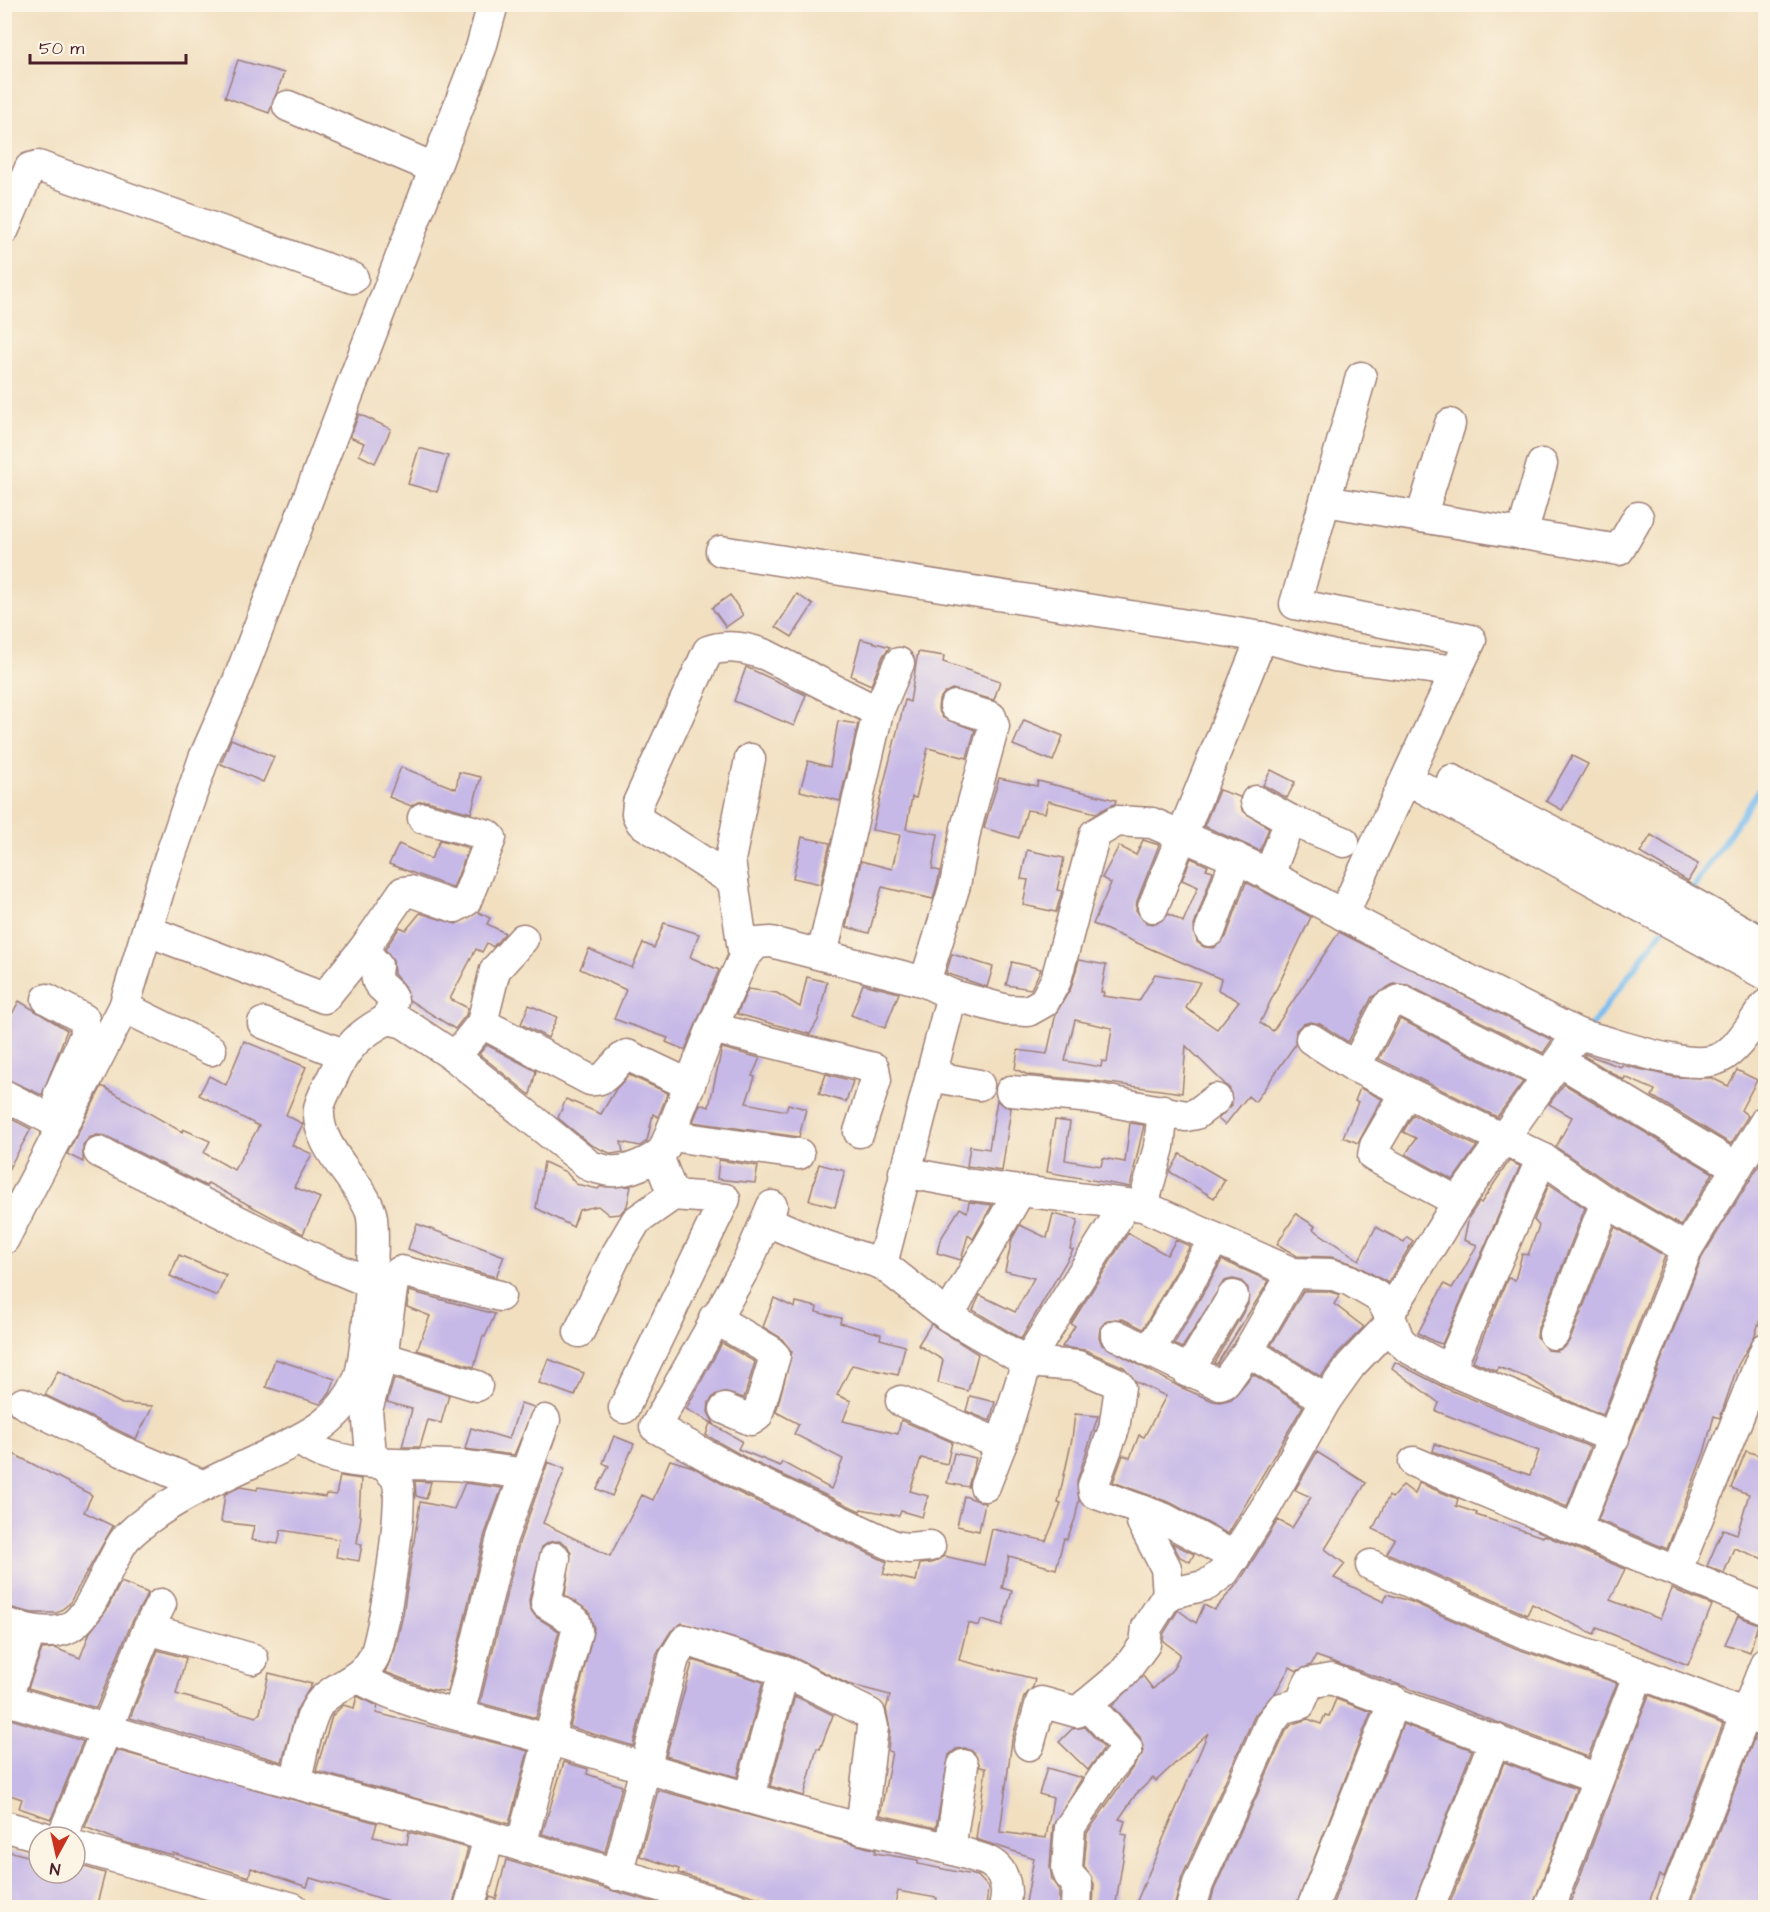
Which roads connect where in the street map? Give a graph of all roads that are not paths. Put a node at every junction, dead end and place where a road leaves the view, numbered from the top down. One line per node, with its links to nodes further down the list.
1 (493, 4): 3 (street)
2 (288, 106): 3 (street)
3 (434, 168): 31 (street)
4 (4, 229): 5 (street)
5 (353, 278)
6 (1361, 377): 9 (street)
7 (1450, 424): 10 (street)
8 (1542, 464): 12 (street)
9 (1325, 501): 10 (street); 16 (street)
10 (1421, 517): 12 (street)
11 (1638, 517): 12 (street)
12 (1522, 534)
13 (721, 550): 14 (street)
14 (1262, 637): 16 (street); 24 (street)
15 (899, 663): 18 (street)
16 (1456, 671): 20 (street)
17 (955, 706): 39 (street)
18 (878, 712): 28 (street); 36 (street)
19 (750, 759): 28 (street)
20 (1411, 770): 30 (street); 34 (street); 38 (street)
21 (1256, 801): 23 (street)
22 (423, 818): 35 (street)
23 (1290, 819): 25 (street); 27 (street)
24 (1193, 841): 26 (street); 29 (street); 40 (street)
25 (1344, 842)
26 (1236, 858): 27 (street); 32 (street)
27 (1269, 875): 30 (street)
28 (733, 881): 37 (street)
29 (1153, 907)
30 (1343, 915): 48 (street)
31 (148, 931): 35 (street); 43 (street)
32 (1210, 931)
33 (523, 939): 46 (street)
34 (1766, 944)
35 (363, 950): 44 (street)
36 (822, 955): 37 (street); 39 (street)
37 (744, 957): 47 (street)
38 (1766, 975)
39 (925, 982): 40 (street)
40 (952, 995): 55 (street)
41 (47, 999): 63 (street)
42 (1766, 1005): 48 (street)
43 (124, 1007): 50 (street); 80 (street)
44 (388, 1019): 51 (street); 52 (street)
45 (263, 1023): 51 (street)
46 (482, 1023): 52 (street); 56 (street)
47 (712, 1028): 56 (street); 65 (street)
48 (1584, 1036): 54 (street)
49 (1311, 1039): 53 (street)
50 (211, 1050)
51 (343, 1054): 84 (street)
52 (455, 1057): 67 (street)
53 (1356, 1067): 54 (street); 59 (street)
54 (1561, 1067): 66 (street); 71 (street)
55 (931, 1076): 57 (street); 72 (street)
56 (690, 1085): 67 (street)
57 (979, 1085)
58 (1011, 1091): 62 (street)
59 (1406, 1093): 66 (street); 76 (street)
60 (4, 1095): 63 (street)
61 (1216, 1099): 62 (street)
62 (1163, 1110): 78 (street)
63 (48, 1118): 75 (street)
64 (1766, 1120): 71 (street)
65 (859, 1132)
66 (1503, 1140): 70 (street); 76 (street)
67 (665, 1146): 69 (street); 74 (street)
68 (99, 1152): 84 (street)
69 (799, 1154)
70 (1542, 1158): 77 (street); 98 (street)
71 (1736, 1167): 81 (street)
72 (904, 1172): 73 (street); 82 (street)
73 (1020, 1191): 78 (street); 87 (street)
74 (673, 1195): 90 (street); 104 (street)
75 (4, 1197)
76 (1458, 1202): 89 (street)
77 (1606, 1202): 81 (street); 91 (street)
78 (1134, 1205): 79 (street); 97 (street)
79 (1215, 1238): 83 (street); 95 (street)
80 (4, 1239)
81 (1687, 1250): 107 (street)
82 (882, 1264): 87 (street); 88 (street)
83 (1293, 1273): 89 (street); 94 (street)
84 (371, 1283): 108 (street)
85 (500, 1296): 96 (street)
86 (1233, 1296): 99 (street)
87 (948, 1316): 97 (street)
88 (714, 1318): 105 (street); 117 (street)
89 (1390, 1318): 98 (street); 101 (street)
90 (579, 1332)
91 (1554, 1334)
92 (1116, 1335): 95 (street)
93 (1766, 1348): 121 (street)
94 (1248, 1351): 99 (street); 101 (street)
95 (1149, 1352): 99 (street)
96 (382, 1357): 100 (street); 110 (street)
97 (1027, 1362): 109 (street); 115 (street)
98 (1449, 1370): 107 (street)
99 (1188, 1372)
100 (477, 1386)
101 (1326, 1400): 118 (street)
102 (901, 1401): 109 (street)
103 (23, 1403): 113 (street)
104 (624, 1408)
105 (725, 1409)
106 (545, 1420): 112 (street)
107 (1614, 1438): 116 (street)
108 (301, 1440): 110 (street); 113 (street)
109 (1001, 1444): 114 (street)
110 (378, 1461): 112 (street); 130 (street)
111 (1414, 1462): 116 (street)
112 (523, 1474): 134 (street)
113 (204, 1486): 124 (street)
114 (985, 1486)
115 (1144, 1511): 118 (street); 122 (street)
116 (1576, 1530): 121 (street)
117 (930, 1546)
118 (1235, 1557): 122 (street)
119 (555, 1558): 138 (street)
120 (1371, 1565): 129 (street)
121 (1677, 1570): 123 (street)
122 (1167, 1594): 133 (street)
123 (1766, 1609)
124 (4, 1623)
125 (26, 1644): 131 (street)
126 (253, 1659): 136 (street)
127 (1766, 1662): 135 (street)
128 (784, 1671): 141 (street); 144 (street); 147 (street)
129 (1639, 1673): 135 (street); 142 (street)
130 (357, 1677): 134 (street); 143 (street)
131 (5, 1699): 136 (street)
132 (1394, 1701): 137 (street); 160 (street); 161 (street)
133 (1087, 1704): 139 (street); 159 (street)
134 (459, 1715): 138 (street)
135 (1756, 1719): 164 (street)
136 (106, 1728): 143 (street); 145 (street)
137 (1495, 1739): 142 (street); 162 (street)
138 (549, 1740): 141 (street); 150 (street)
139 (1029, 1745)
140 (963, 1765): 151 (street)
141 (644, 1770): 144 (street); 153 (street)
142 (1598, 1779): 163 (street)
143 (295, 1783): 149 (street)
144 (749, 1798): 147 (street)
145 (67, 1825)
146 (4, 1826): 148 (street)
147 (861, 1829): 151 (street)
148 (27, 1832)
149 (489, 1838): 150 (street); 156 (street)
150 (521, 1846): 153 (street)
151 (950, 1849): 158 (street)
152 (87, 1851): 154 (street)
153 (617, 1875): 157 (street)
154 (201, 1896): 155 (street)
155 (293, 1908)
156 (469, 1908)
157 (735, 1908)
158 (1004, 1908)
159 (1076, 1908)
160 (1191, 1908)
161 (1312, 1908)
162 (1429, 1908)
163 (1549, 1908)
164 (1670, 1908)

